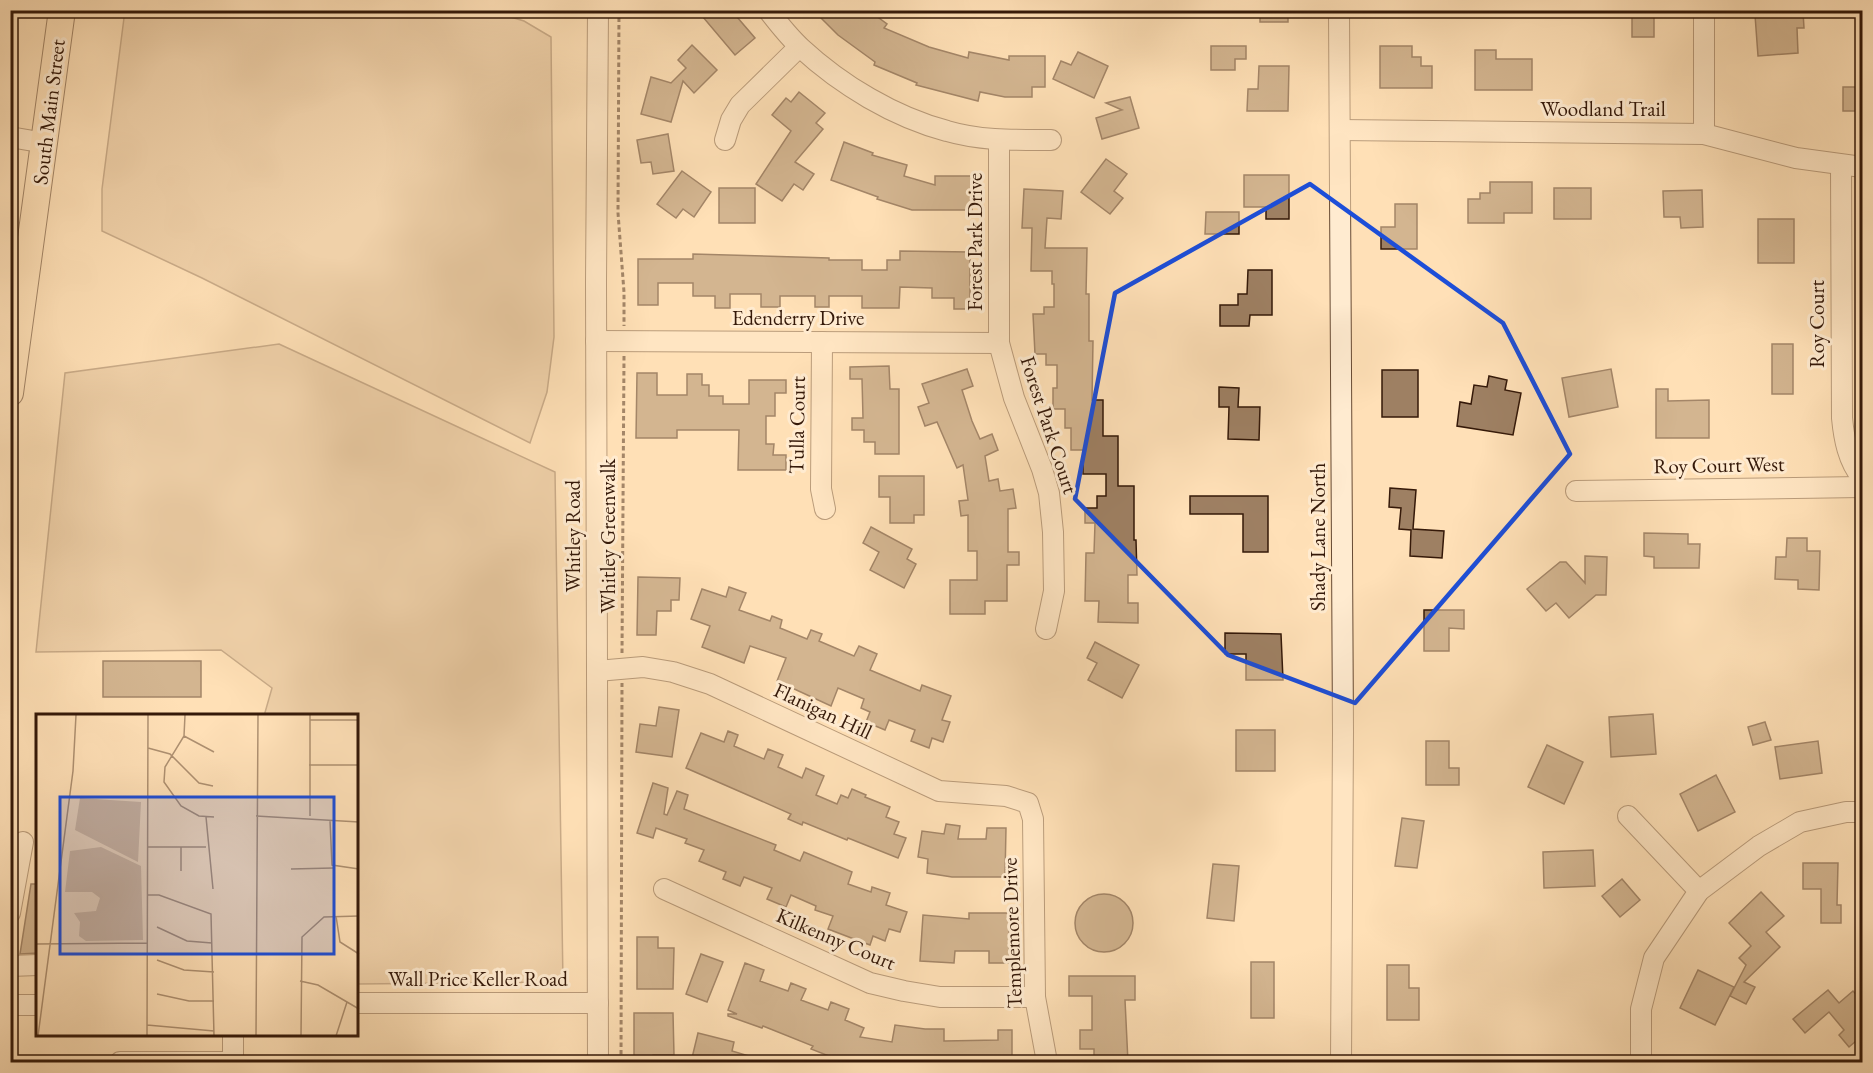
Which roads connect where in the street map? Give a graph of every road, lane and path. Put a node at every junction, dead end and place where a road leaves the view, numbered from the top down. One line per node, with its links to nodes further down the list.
1 (62, 10): 14 (main road, South Main Street)
2 (598, 10): 17 (street, Whitley Road)
3 (619, 10): 18 (path, Whitley Greenwalk)
4 (768, 10): 7 (street)
5 (1339, 10): 8 (street, Shady Lane North)
6 (1704, 10): 9 (street)
7 (799, 47): 11 (street); 12 (street)
8 (1340, 130): 9 (street, Woodland Trail); 48 (street, Shady Lane North)
9 (1704, 134): 15 (street, Woodland Trail)
10 (10, 137): 14 (street)
11 (725, 140)
12 (999, 140): 13 (street); 20 (street, Forest Park Drive)
13 (1051, 140)
14 (45, 143): 21 (main road, South Main Street)
15 (1841, 165): 16 (street, Woodland Trail); 22 (street, Roy Court)
16 (1863, 167)
17 (596, 341): 18 (street, Edenderry Drive); 28 (street, Whitley Road)
18 (624, 341): 19 (street, Edenderry Drive); 27 (path, Whitley Greenwalk)
19 (822, 342): 20 (street, Edenderry Drive); 25 (street, Tulla Court)
20 (999, 343): 26 (street, Forest Park Court)
21 (10, 393)
22 (1863, 478)
23 (1863, 487): 24 (street, Roy Court West)
24 (1576, 491)
25 (825, 509)
26 (1046, 629)
27 (622, 669): 28 (street, Flanigan Hill); 29 (street, Flanigan Hill); 46 (path, Whitley Greenwalk)
28 (597, 671): 40 (street, Whitley Road)
29 (1028, 802): 38 (street, Templemore Drive)
30 (1863, 812): 34 (street)
31 (1628, 816): 34 (street)
32 (24, 842): 35 (street)
33 (664, 889): 38 (street, Kilkenny Court)
34 (1699, 891): 49 (street)
35 (10, 913)
36 (36, 965): 37 (street)
37 (10, 966)
38 (1035, 997): 47 (street, Templemore Drive)
39 (358, 1003): 40 (street, Wall Price Keller Road)
40 (598, 1003): 45 (street, Whitley Road)
41 (10, 1005): 42 (street)
42 (36, 1005)
43 (233, 1037): 44 (street)
44 (121, 1062)
45 (598, 1062)
46 (621, 1062)
47 (1047, 1062)
48 (1341, 1062)
49 (1641, 1062)

